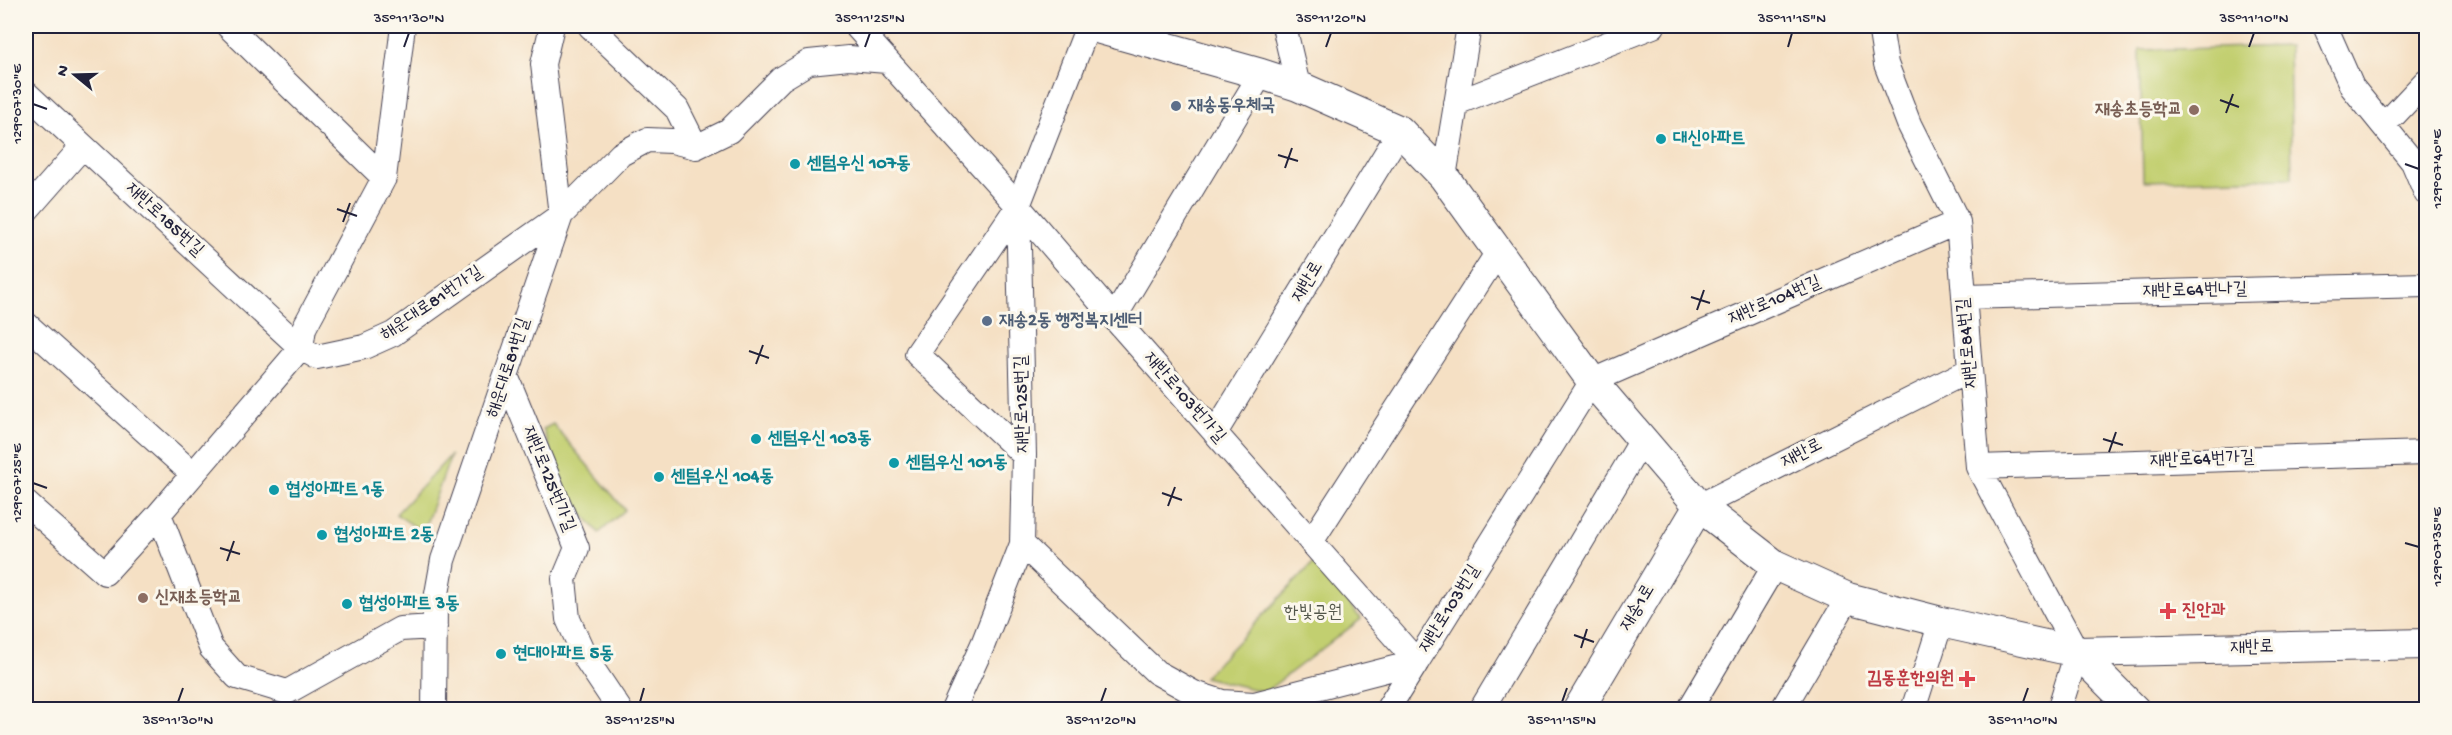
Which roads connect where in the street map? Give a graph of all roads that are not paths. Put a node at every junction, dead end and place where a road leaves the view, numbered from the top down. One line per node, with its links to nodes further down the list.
1 (228, 26): 23 (street)
2 (402, 26): 23 (street)
3 (552, 26): 27 (street, 해운대로81번길)
4 (590, 26): 21 (street)
5 (856, 26): 12 (street, 재반로103번가길)
6 (1089, 26): 13 (main road, 재반로); 25 (street, 재반로125번길)
7 (1284, 26): 15 (street)
8 (1469, 26): 17 (street)
9 (1653, 26): 17 (street)
10 (1880, 26): 28 (street, 재반로84번길)
11 (2325, 26): 18 (street)
12 (887, 61): 21 (street); 25 (street, 재반로103번가길)
13 (1261, 74): 15 (main road, 재반로); 32 (street)
14 (2427, 81): 18 (street)
15 (1298, 86): 19 (main road, 재반로)
16 (29, 104): 20 (street, 재반로185번길)
17 (1456, 104): 22 (street)
18 (2382, 123): 24 (street)
19 (1400, 131): 22 (main road, 재반로); 38 (street, 재반로)
20 (83, 146): 26 (street); 34 (street, 재반로185번길)
21 (696, 147): 27 (street, 해운대로81번가길)
22 (1444, 177): 29 (main road, 재반로)
23 (384, 178): 34 (street)
24 (2427, 193)
25 (1018, 206): 32 (street, 재반로103번가길); 41 (street, 재반로125번길); 41 (street)
26 (26, 212)
27 (561, 215): 34 (street, 해운대로81번가길); 36 (street, 해운대로81번길)
28 (1958, 222): 31 (street, 재반로84번길); 37 (street, 재반로104번길)
29 (1498, 252): 37 (main road, 재반로); 47 (street)
30 (2427, 285): 31 (street, 재반로64번나길)
31 (1964, 297): 35 (street, 재반로84번길)
32 (1114, 318): 38 (street, 재반로103번가길)
33 (26, 324): 43 (street)
34 (301, 348): 43 (street)
35 (1970, 370): 42 (street, 재반로84번길); 45 (street, 재반로)
36 (507, 378): 52 (street, 해운대로81번길); 57 (street, 재반로125번가길)
37 (1592, 381): 39 (main road, 재반로); 55 (street, 재반로103번길)
38 (1215, 433): 47 (street, 재반로103번가길)
39 (1642, 440): 45 (main road, 재반로); 60 (street)
40 (2427, 453): 42 (street, 재반로64번가길)
41 (1024, 454): 48 (street, 재반로125번길)
42 (1978, 466): 54 (street, 재반로84번길)
43 (193, 474): 46 (street)
44 (26, 503): 46 (street)
45 (1699, 506): 49 (main road, 재반로); 61 (main road, 재송1로)
46 (159, 514): 52 (street)
47 (1311, 542): 55 (street, 재반로103번가길)
48 (1022, 544): 55 (street, 재반로103번길); 58 (street, 재반로125번길)
49 (1774, 565): 50 (main road, 재반로); 62 (street)
50 (1848, 598): 51 (main road, 재반로); 63 (street)
51 (1941, 622): 54 (main road, 재반로); 64 (street)
52 (435, 627): 56 (street, 해운대로81번길)
53 (2427, 644): 54 (main road, 재반로)
54 (2077, 652): 65 (street); 66 (main road)
55 (1417, 662): 59 (street)
56 (434, 710)
57 (620, 710)
58 (953, 710)
59 (1387, 710)
60 (1481, 710)
61 (1578, 710)
62 (1689, 710)
63 (1782, 710)
64 (1913, 710)
65 (2058, 710)
66 (2135, 710)

